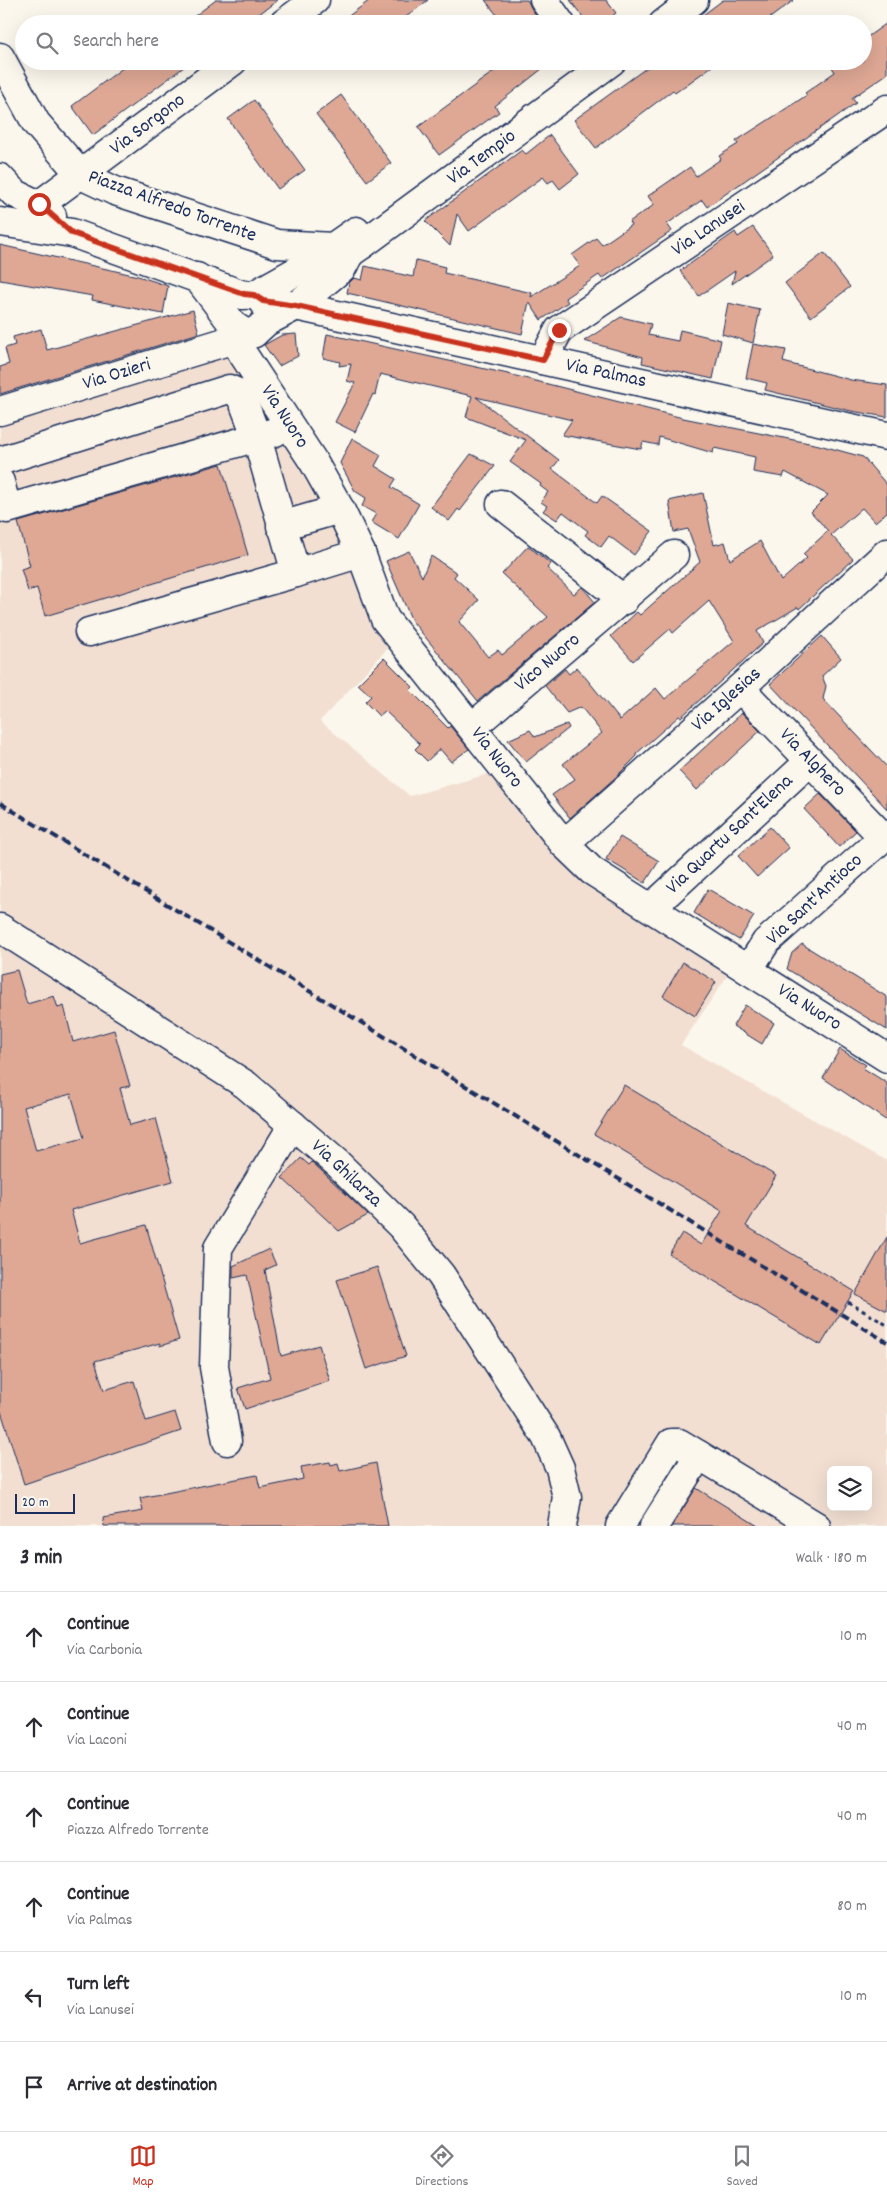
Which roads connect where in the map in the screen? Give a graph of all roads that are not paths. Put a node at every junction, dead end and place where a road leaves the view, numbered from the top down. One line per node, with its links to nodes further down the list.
1 (315, 0): 4 (street)
2 (544, 0): 5 (street)
3 (694, 0): 6 (street)
4 (295, 15)
5 (555, 15)
6 (674, 15)
7 (0, 57): 11 (street, Piazza Alfredo Torrente)
8 (221, 70): 11 (street, Via Sorgono)
9 (592, 70): 16 (street, Via Tempio)
10 (887, 109): 19 (street, Via Lanusei)
11 (80, 175): 13 (street, Via Sorgono); 16 (street, Piazza Alfredo Torrente)
12 (0, 178): 13 (street)
13 (39, 204): 15 (street)
14 (0, 222): 15 (street)
15 (72, 233): 18 (street)
16 (357, 249): 17 (street, Via Tempio); 18 (street, Via Tempio)
17 (296, 306): 18 (street); 19 (street, Via Palmas)
18 (247, 316): 20 (street, Via Ozieri); 21 (street, Via Nuoro)
19 (543, 360): 22 (street, Via Palmas)
20 (0, 411)
21 (290, 427): 23 (street); 27 (street, Via Nuoro)
22 (887, 436)
23 (257, 438): 24 (street); 25 (street); 28 (street)
24 (0, 460)
25 (0, 482)
26 (500, 504): 33 (street)
27 (340, 509): 28 (street); 29 (street, Via Nuoro)
28 (281, 526): 32 (street)
29 (361, 553): 32 (street); 36 (street, Via Nuoro)
30 (887, 553): 35 (street, Via Iglesias)
31 (674, 555): 33 (street, Vico Nuoro)
32 (296, 573): 34 (street)
33 (624, 600): 36 (street, Vico Nuoro)
34 (90, 632)
35 (740, 688): 37 (street, Via Alghero); 39 (street, Via Iglesias)
36 (472, 727): 39 (street, Via Nuoro)
37 (810, 761): 38 (street, Via Alghero); 40 (street, Via Quartu Sant'Elena)
38 (885, 836): 42 (street, Via Sant'Antioco)
39 (564, 844): 40 (street, Via Nuoro)
40 (651, 908): 42 (street, Via Nuoro)
41 (0, 928): 44 (street, Via Ghilarza)
42 (748, 970): 43 (street, Via Nuoro)
43 (887, 1058)
44 (293, 1125): 45 (street); 47 (street, Via Ghilarza)
45 (227, 1441)
46 (699, 1455): 48 (street); 49 (street); 50 (street)
47 (562, 1526)
48 (620, 1526)
49 (654, 1526)
50 (816, 1526)

